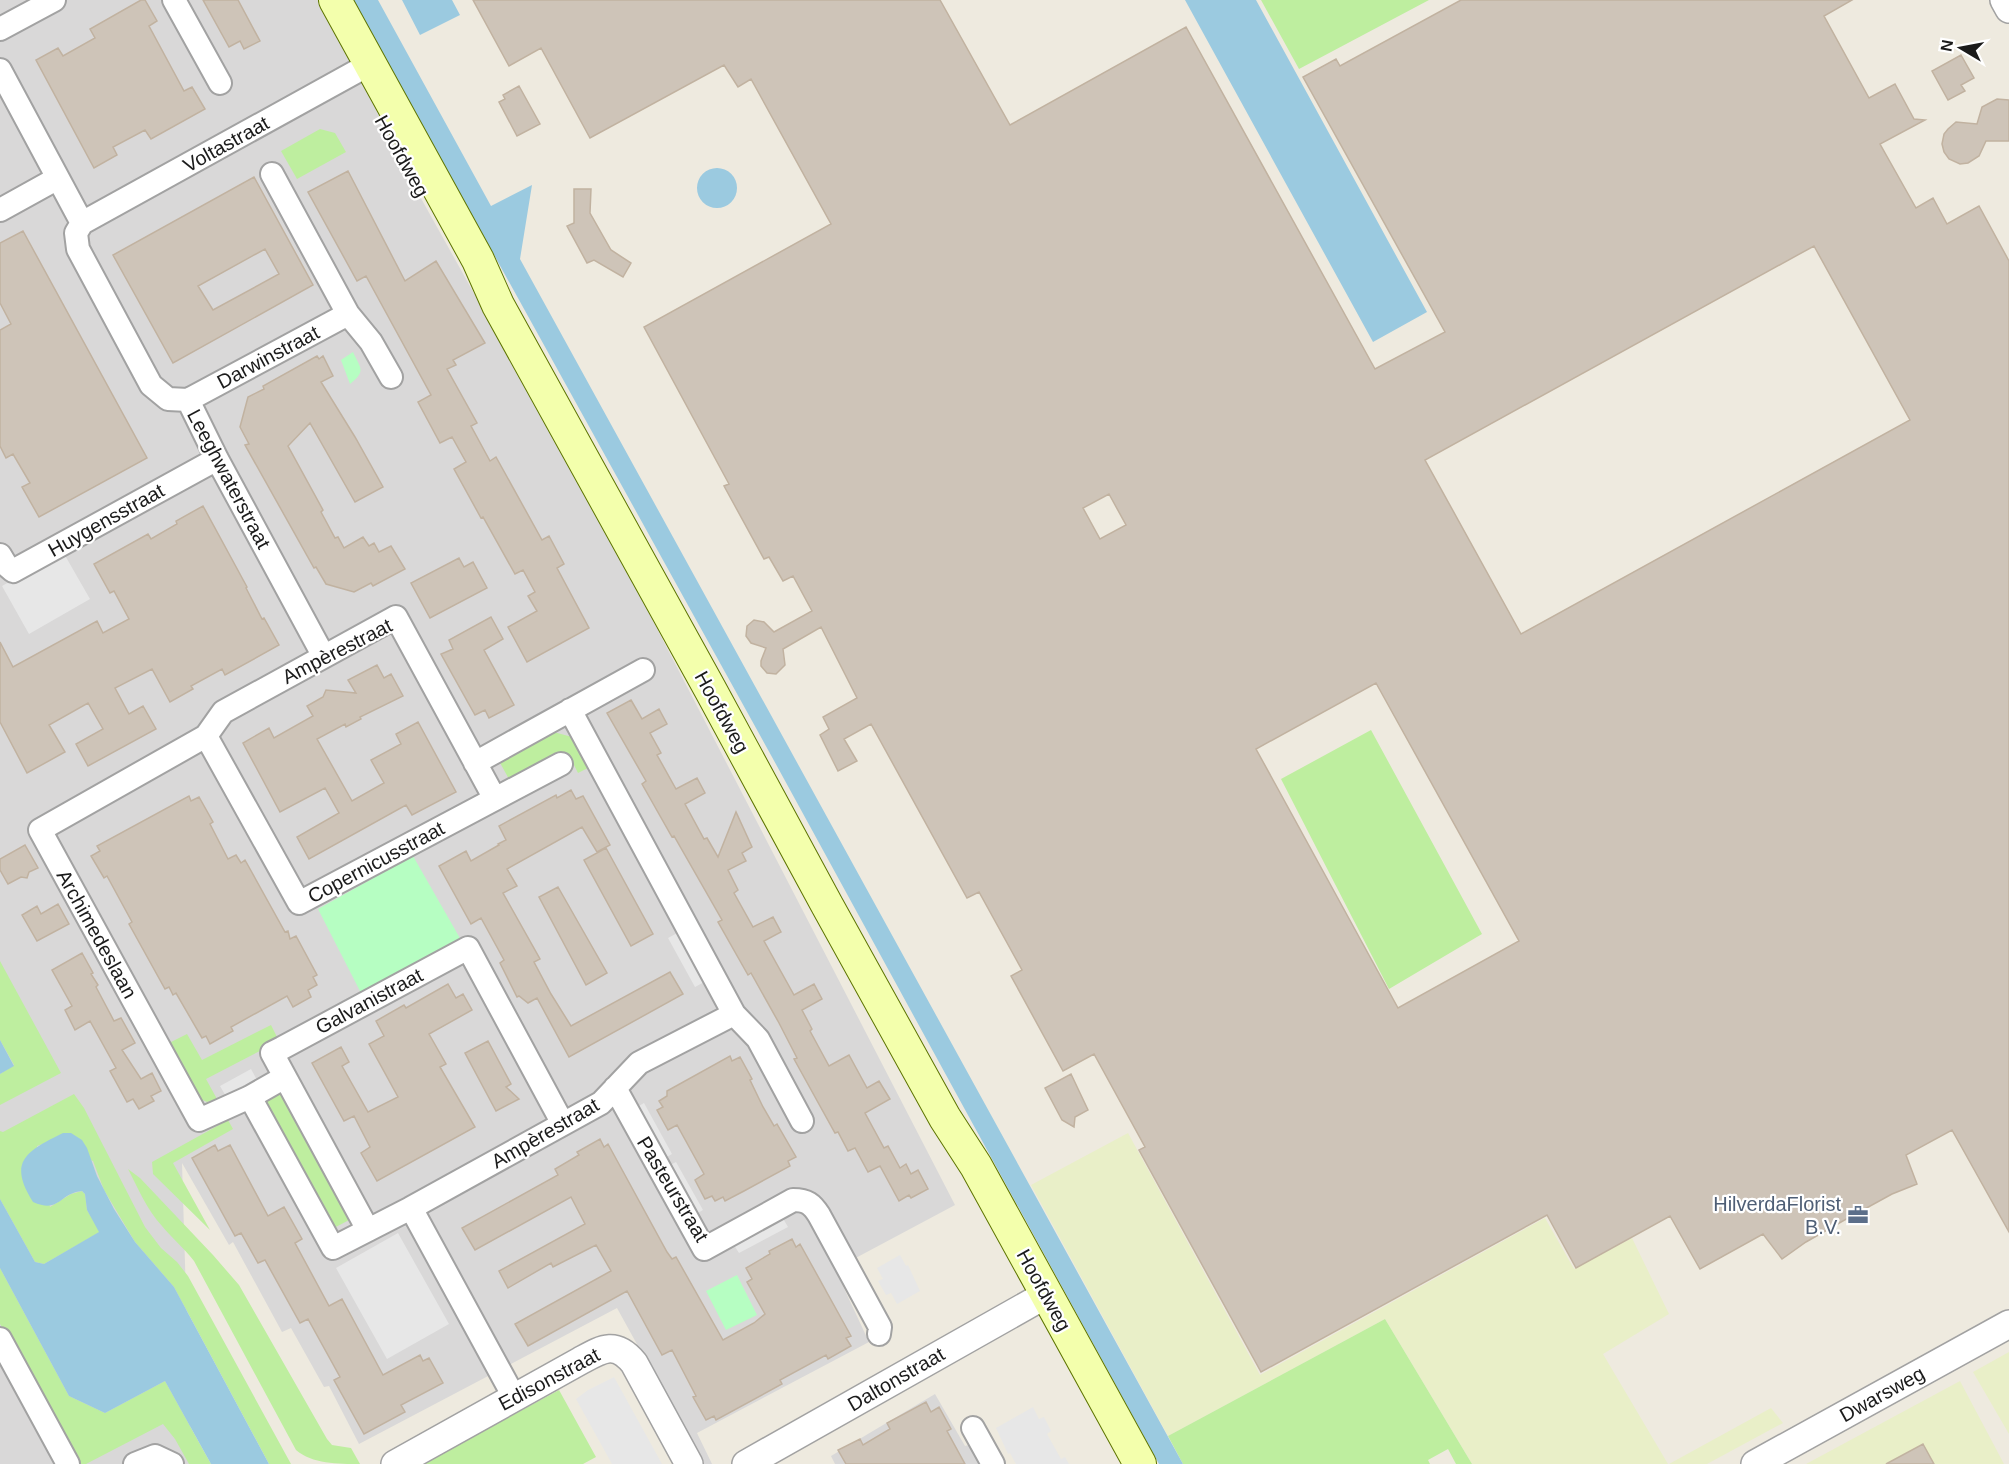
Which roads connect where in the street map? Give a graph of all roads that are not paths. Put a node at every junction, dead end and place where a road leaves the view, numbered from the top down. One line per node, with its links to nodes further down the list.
1 (54, 0): 7 (street)
2 (174, 0): 10 (street)
3 (316, 0): 8 (main road, Hoofdweg)
4 (335, 0): 8 (main road, Hoofdweg)
5 (2004, 0): 6 (street)
6 (2009, 9)
7 (0, 29)
8 (363, 68): 14 (street, Voltastraat); 35 (main road, Hoofdweg)
9 (0, 70): 12 (street)
10 (220, 83)
11 (272, 174): 15 (street)
12 (58, 178): 13 (street); 14 (street)
13 (0, 210)
14 (82, 223): 17 (street, Leeghwaterstraat)
15 (348, 314): 16 (street); 17 (street, Darwinstraat)
16 (391, 377)
17 (188, 400): 18 (street, Leeghwaterstraat)
18 (217, 459): 19 (street, Huygensstraat); 20 (street, Leeghwaterstraat)
19 (0, 555)
20 (324, 655): 23 (street, Ampèrestraat); 24 (street, Ampèrestraat)
21 (643, 670): 22 (street)
22 (570, 710): 24 (street); 27 (street)
23 (206, 736): 26 (street, Copernicusstraat); 30 (street, Archimedeslaan)
24 (475, 763): 26 (street, Ampèrestraat)
25 (561, 764): 26 (street)
26 (495, 799)
27 (734, 1014): 29 (street, Ampèrestraat); 31 (street)
28 (285, 1077): 30 (street, Archimedeslaan); 32 (street, Galvanistraat); 34 (street, Galvanistraat)
29 (615, 1088): 32 (street, Ampèrestraat); 37 (street, Pasteurstraat)
30 (250, 1097): 34 (street)
31 (802, 1121)
32 (563, 1124): 33 (street, Ampèrestraat)
33 (411, 1208): 34 (street); 39 (street)
34 (368, 1230)
35 (1039, 1298): 46 (street, Daltonstraat); 48 (main road, Hoofdweg); 49 (main road, Hoofdweg)
36 (2009, 1324): 50 (street, Dwarsweg)
37 (879, 1334)
38 (0, 1339): 41 (street)
39 (514, 1397): 44 (street, Edisonstraat); 45 (street, Edisonstraat)
40 (974, 1428): 47 (street)
41 (68, 1464)
42 (135, 1464): 43 (street)
43 (172, 1464)
44 (394, 1464)
45 (689, 1464)
46 (746, 1464)
47 (993, 1464)
48 (1121, 1464)
49 (1140, 1464)
50 (1755, 1464)

